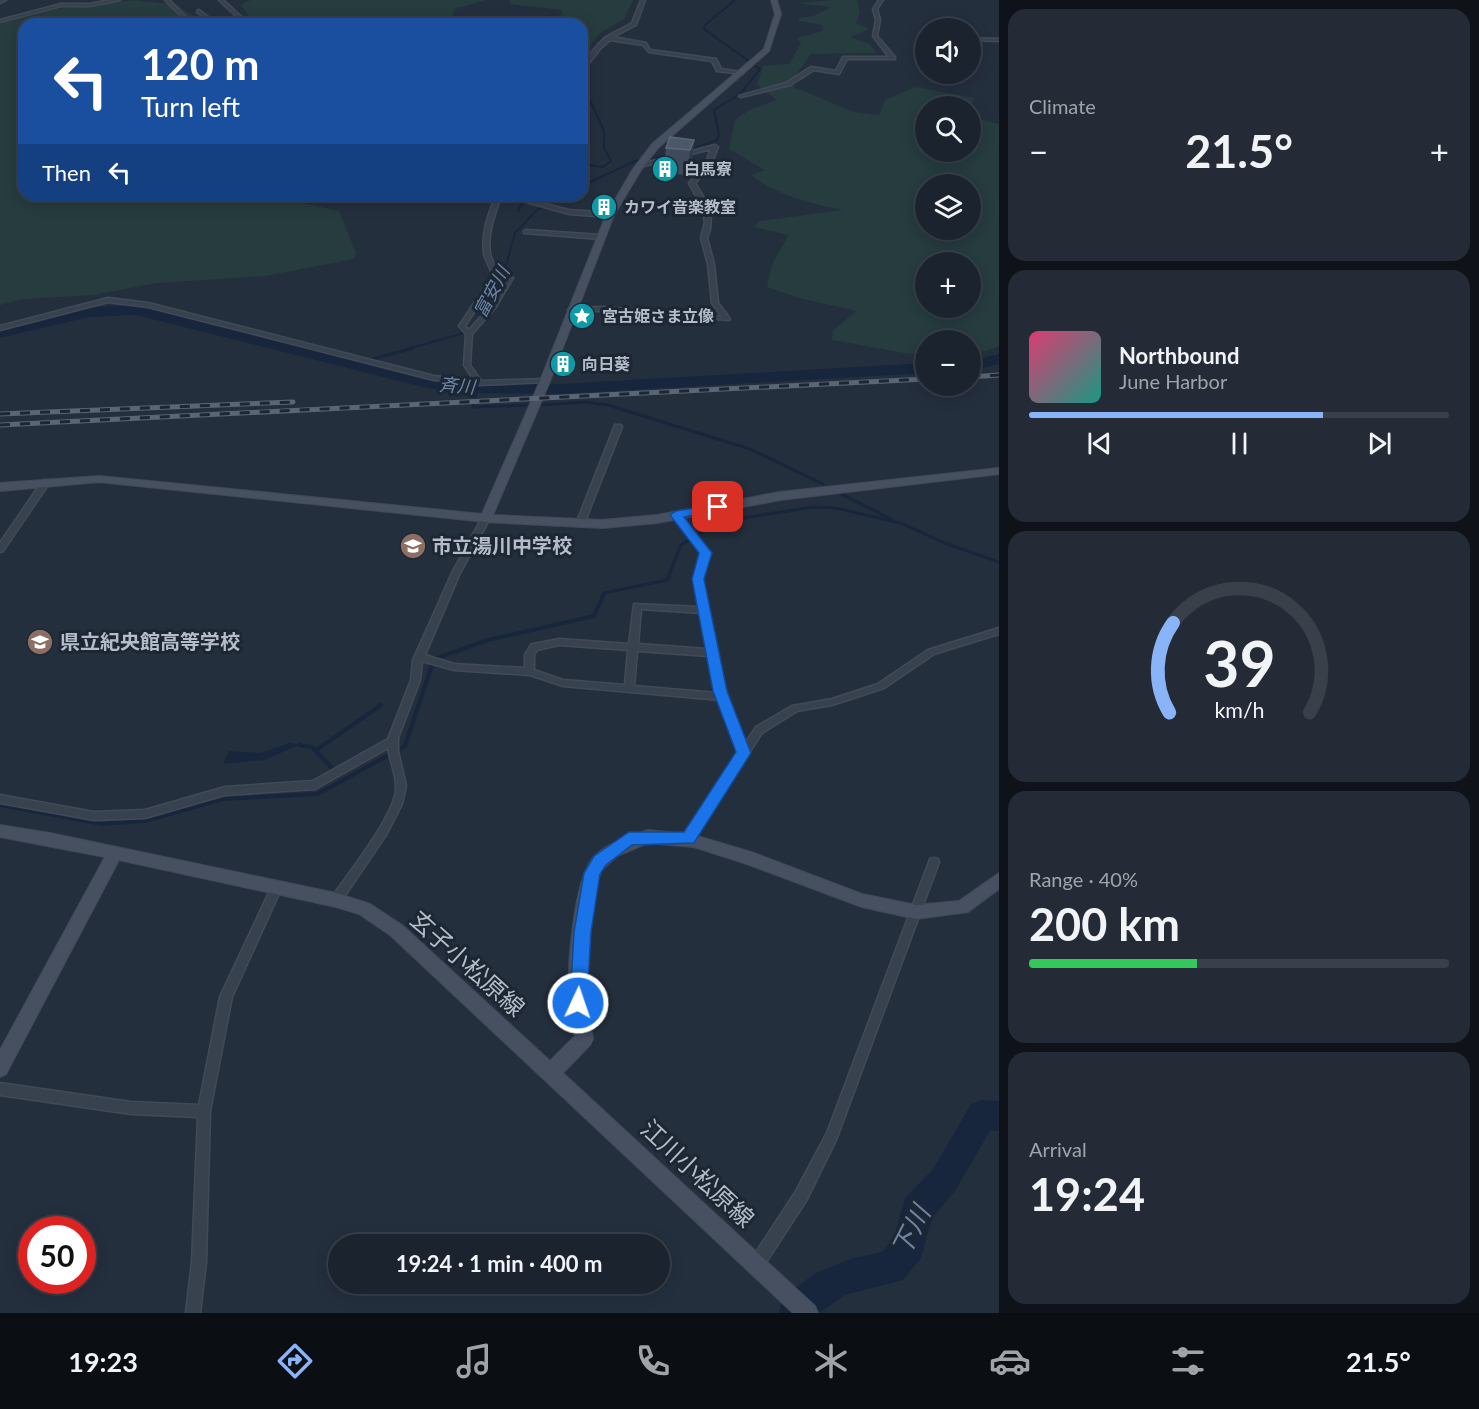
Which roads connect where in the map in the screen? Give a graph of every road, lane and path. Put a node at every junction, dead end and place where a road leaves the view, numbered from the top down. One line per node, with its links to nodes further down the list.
1 (118, 0): 11 (street)
2 (167, 0): 8 (street)
3 (221, 0): 10 (street)
4 (643, 0): 12 (street)
5 (774, 0): 16 (street)
6 (880, 0): 17 (street)
7 (198, 11): 9 (street)
8 (185, 18)
9 (207, 18)
10 (240, 18)
11 (0, 21)
12 (608, 38): 15 (street); 16 (street)
13 (981, 39): 14 (street)
14 (999, 40)
15 (588, 60)
16 (744, 71): 18 (street)
17 (741, 96)
18 (639, 166): 21 (street); 25 (street)
19 (496, 201): 27 (street)
20 (526, 201): 21 (street)
21 (610, 215): 23 (street)
22 (526, 232): 23 (street)
23 (601, 237): 25 (street)
24 (510, 278): 27 (street)
25 (571, 310): 29 (street)
26 (0, 328): 28 (street)
27 (469, 334): 28 (street)
28 (479, 383): 29 (street)
29 (542, 386): 35 (street)
30 (618, 428): 36 (street)
31 (999, 471): 34 (street)
32 (46, 482): 33 (street); 35 (street); 37 (street)
33 (0, 487)
34 (676, 515): 36 (street); 38 (street)
35 (486, 518): 36 (street); 42 (street)
36 (580, 524)
37 (0, 549)
38 (705, 610): 40 (street); 41 (street)
39 (999, 631): 47 (street)
40 (633, 647): 41 (street); 43 (street); 44 (street)
41 (714, 653): 45 (street)
42 (420, 657): 43 (street); 46 (street)
43 (530, 672): 44 (street)
44 (629, 689): 45 (street)
45 (723, 697): 47 (street)
46 (392, 741): 48 (street); 55 (street)
47 (744, 753): 50 (street)
48 (0, 799)
49 (0, 831): 51 (street)
50 (688, 838): 56 (street); 58 (street)
51 (115, 853): 54 (street, 玄子小松原線); 57 (street)
52 (934, 862): 56 (street)
53 (999, 880): 56 (street)
54 (277, 887): 55 (street, 玄子小松原線); 60 (street)
55 (336, 900): 58 (street, 玄子小松原線)
56 (915, 913): 61 (street)
57 (0, 1068)
58 (551, 1072): 61 (street, 江川小松原線)
59 (0, 1089): 60 (street)
60 (204, 1111): 62 (street)
61 (756, 1265): 63 (street, 江川小松原線)
62 (194, 1313)
63 (808, 1313)

